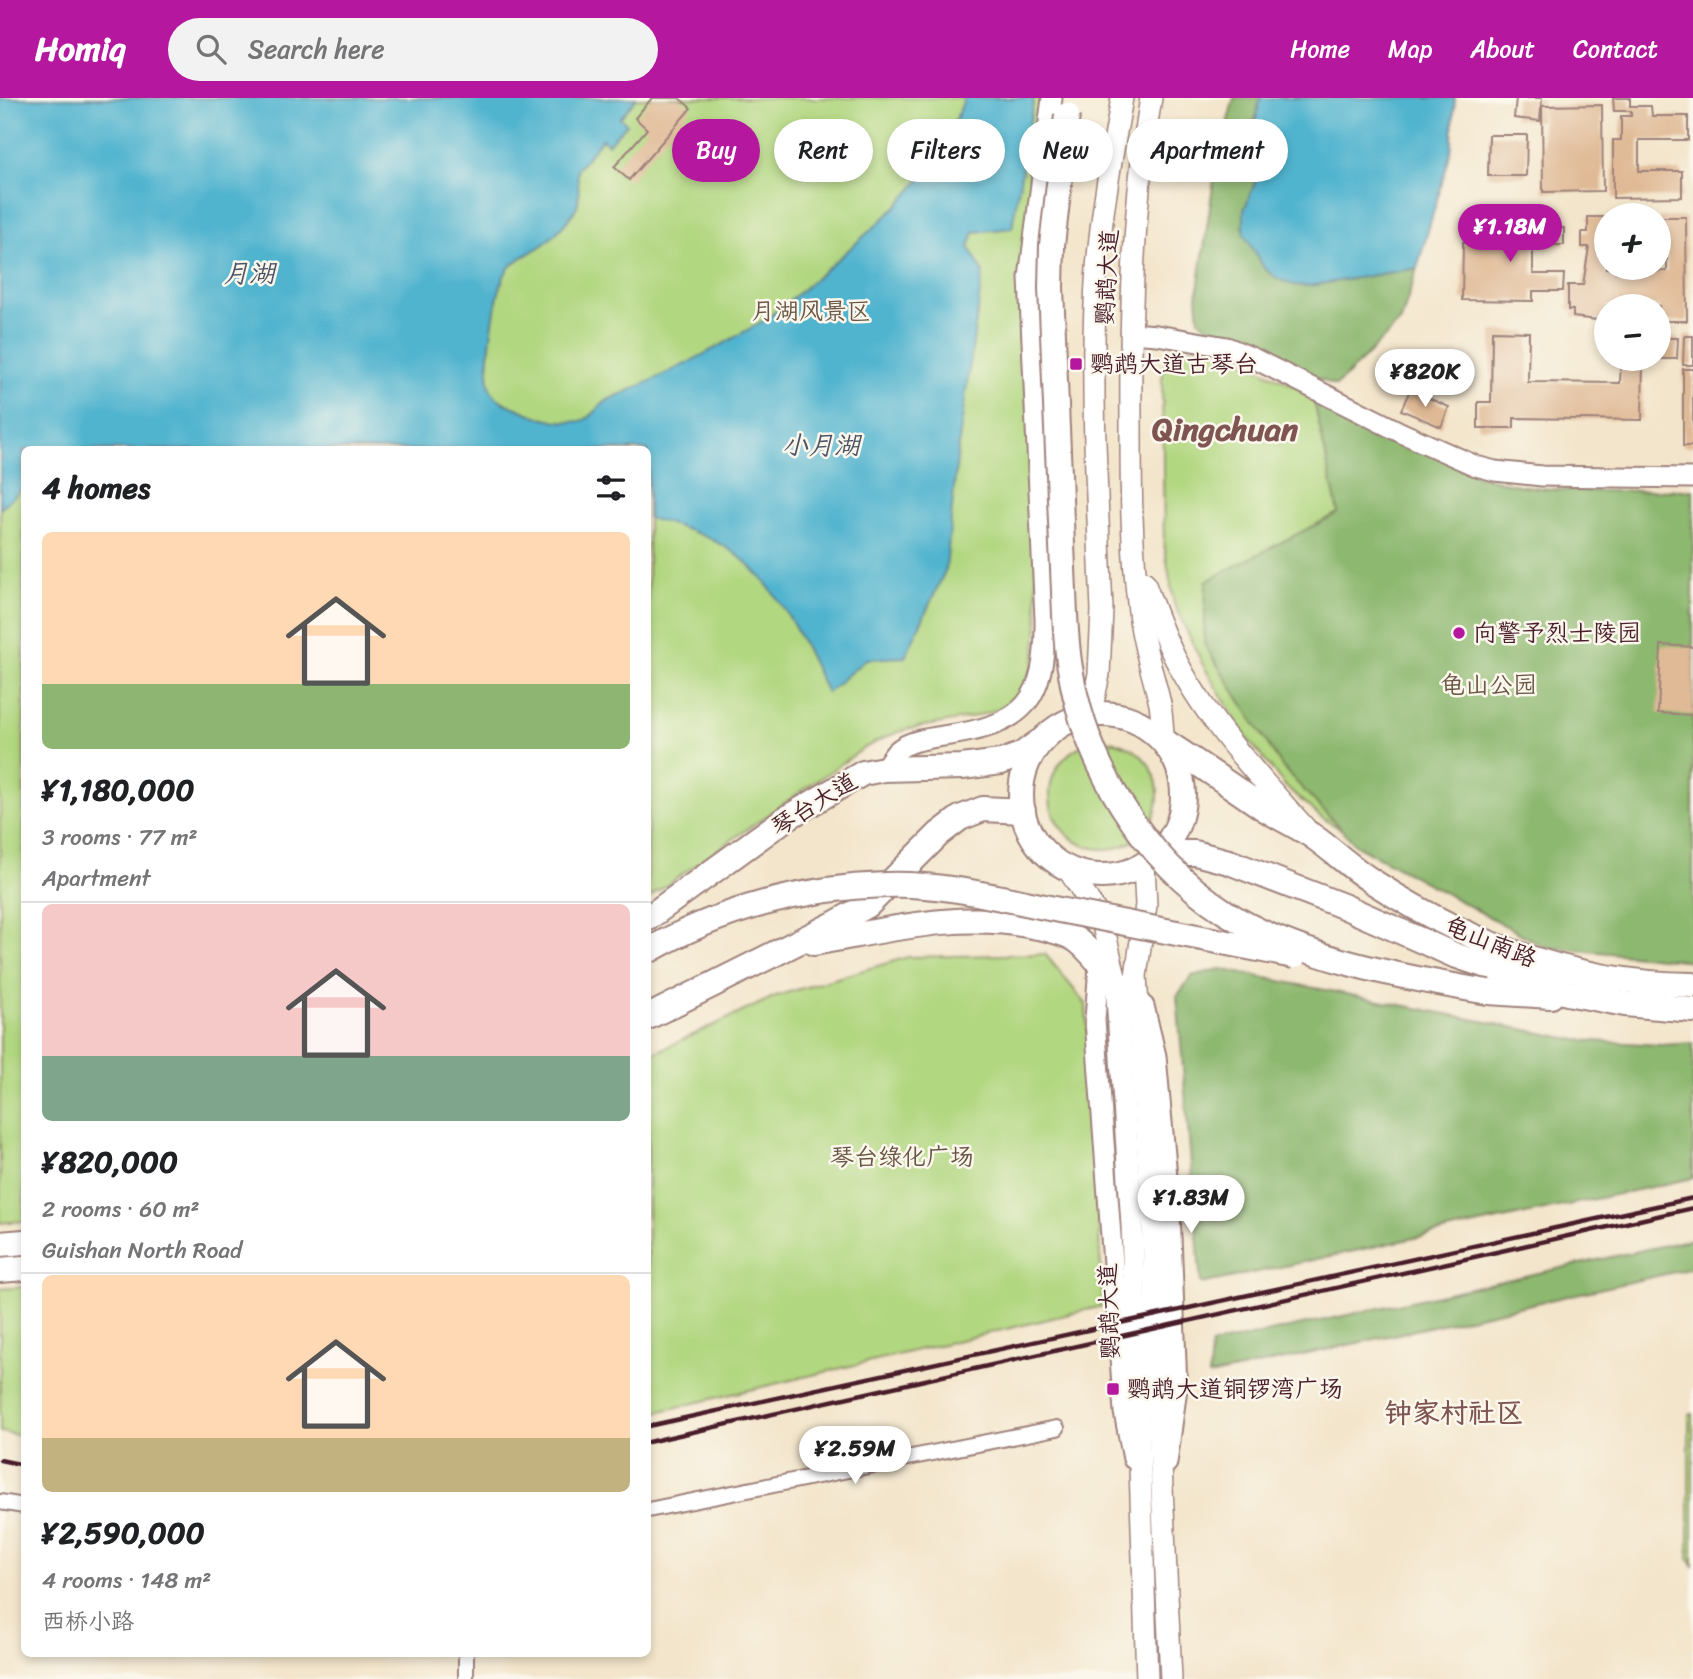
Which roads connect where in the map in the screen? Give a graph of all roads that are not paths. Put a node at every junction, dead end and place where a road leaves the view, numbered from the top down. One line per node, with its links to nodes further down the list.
1 (1122, 98): 7 (main road, 鹦鹉大道)
2 (1151, 98): 4 (main road, 鹦鹉大道)
3 (1064, 104): 10 (main road); 19 (highway, bridge)
4 (1131, 333): 5 (main road); 6 (main road, 鹦鹉大道)
5 (1693, 478)
6 (1132, 543): 9 (main road); 12 (main road)
7 (1076, 718): 8 (highway, 琴台大道); 9 (highway, 龟山南路)
8 (1042, 740): 10 (highway, 琴台大道); 11 (highway)
9 (1164, 741): 12 (highway, 龟山南路); 13 (highway)
10 (884, 769): 15 (highway, 琴台大道)
11 (1023, 814): 14 (highway); 16 (highway)
12 (1312, 836): 20 (highway, 龟山南路)
13 (1152, 859): 14 (highway); 18 (main road, 鹦鹉大道); 21 (highway)
14 (1068, 869): 18 (main road, 鹦鹉大道)
15 (651, 916)
16 (782, 949): 18 (highway); 23 (highway)
17 (651, 950): 19 (highway, bridge)
18 (1117, 974): 29 (main road, 鹦鹉大道); 29 (main road)
19 (1416, 980): 21 (highway, bridge)
20 (1693, 985)
21 (1590, 998): 22 (highway)
22 (1693, 1010)
23 (651, 1015)
24 (21, 1241): 25 (highway)
25 (0, 1244)
26 (21, 1268): 27 (highway)
27 (0, 1270)
28 (1057, 1428): 32 (street)
29 (1152, 1500): 35 (main road, 鹦鹉大道); 36 (main road, 鹦鹉大道)
30 (0, 1502): 31 (street)
31 (21, 1506)
32 (651, 1509)
33 (466, 1657): 34 (street)
34 (466, 1679)
35 (1147, 1679)
36 (1171, 1679)

